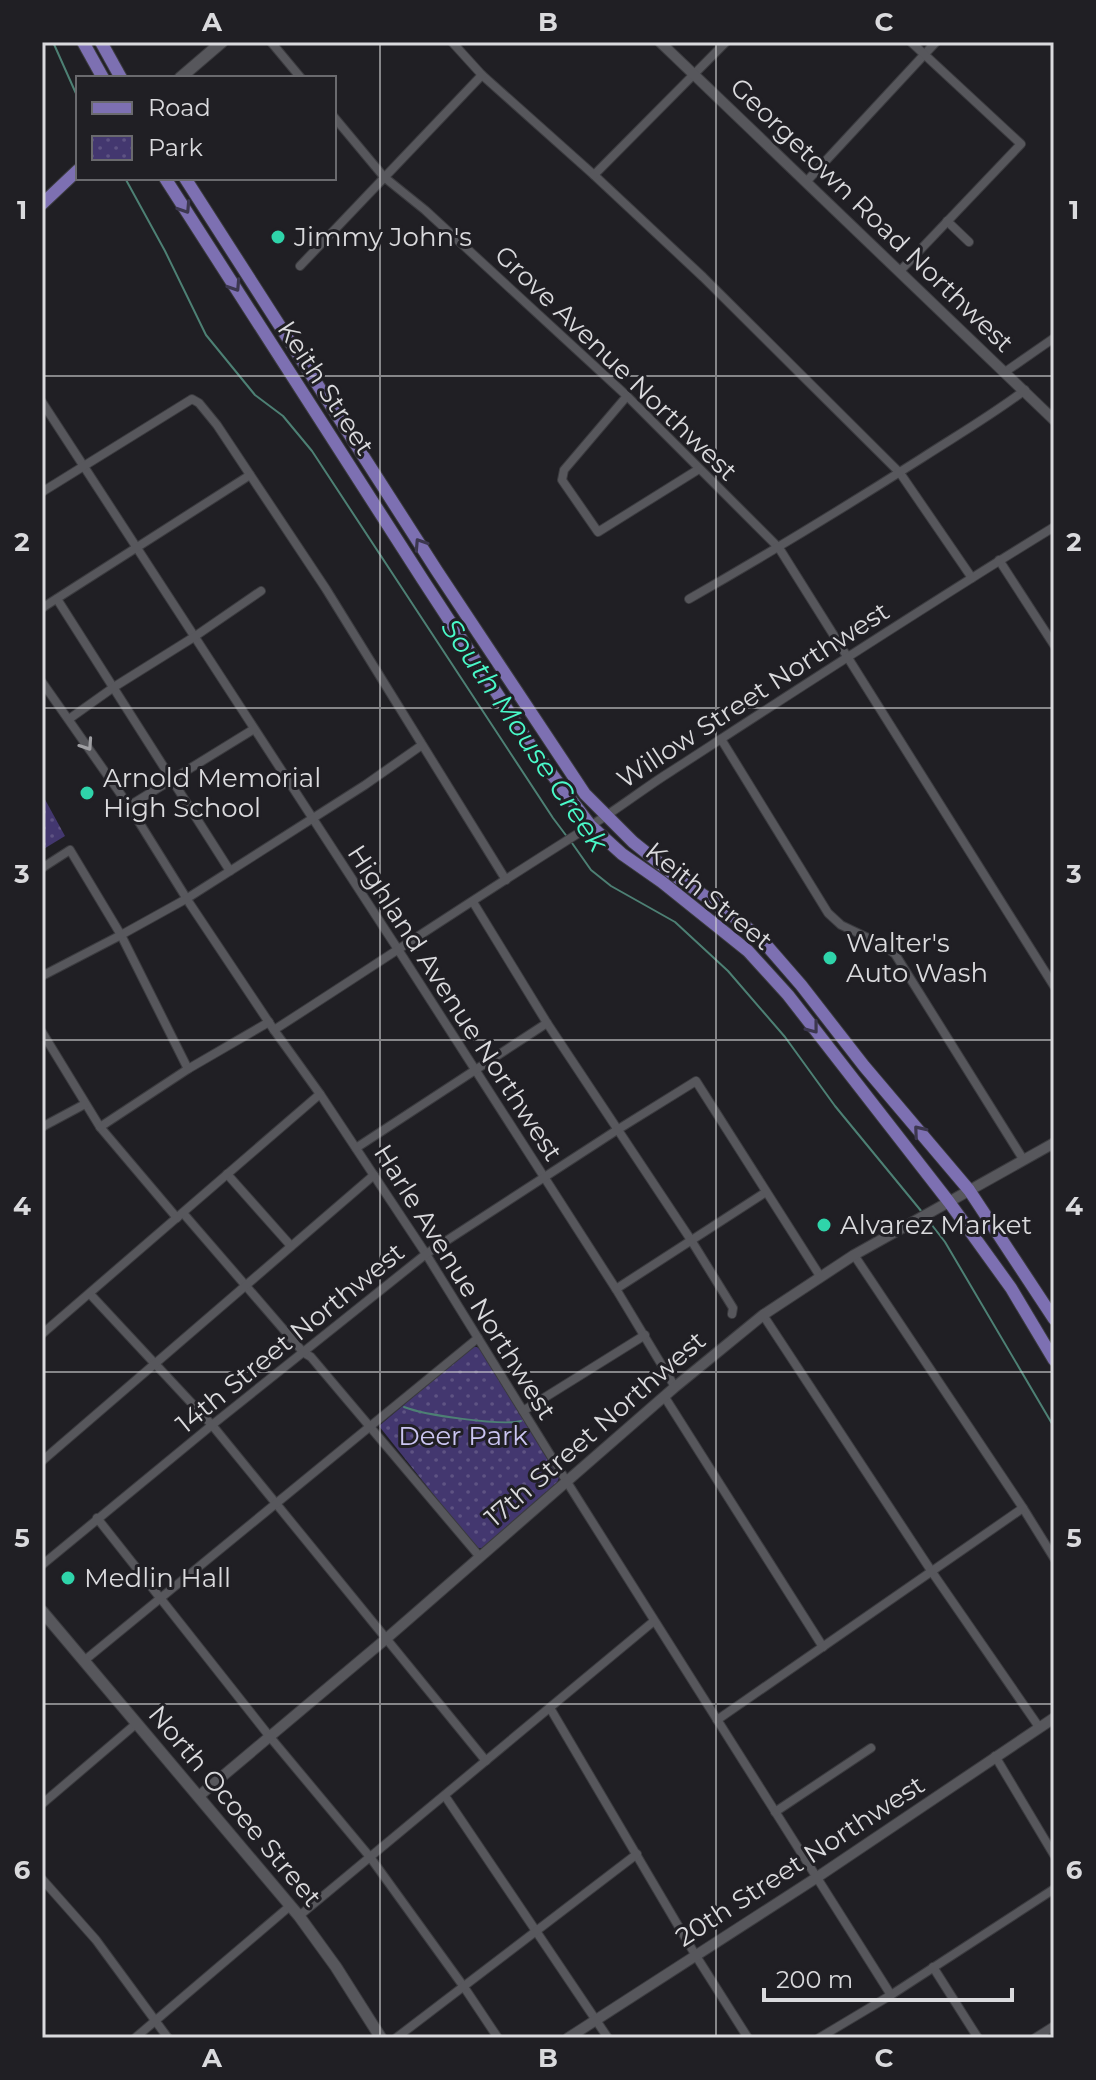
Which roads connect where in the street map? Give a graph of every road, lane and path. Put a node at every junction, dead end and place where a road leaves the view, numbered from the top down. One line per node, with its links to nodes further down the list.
1 (83, 42): 13 (main road)
2 (101, 42): 14 (main road)
3 (222, 42): 15 (main road)
4 (271, 42): 16 (street)
5 (452, 42): 11 (street)
6 (660, 42): 12 (street, Georgetown Road Northwest)
7 (726, 42): 12 (street)
8 (911, 42): 10 (street)
9 (936, 42): 10 (street)
10 (924, 55): 23 (street); 25 (street)
11 (482, 75): 19 (street); 20 (street)
12 (694, 75): 19 (street); 23 (street, Georgetown Road Northwest)
13 (102, 76)
14 (120, 76)
15 (182, 76)
16 (299, 76)
17 (336, 119): 20 (street, Grove Avenue Northwest)
18 (76, 172): 24 (main road)
19 (594, 175): 39 (street)
20 (384, 177): 27 (street); 34 (street, Grove Avenue Northwest)
21 (166, 180): 30 (main road, Keith Street, one-way to 30)
22 (186, 180): 29 (main road, Keith Street)
23 (806, 182): 28 (street, Georgetown Road Northwest)
24 (42, 204)
25 (947, 221): 26 (street); 28 (street)
26 (969, 242)
27 (300, 266)
28 (900, 271): 32 (street, Georgetown Road Northwest)
29 (278, 325): 30 (main road); 46 (main road, Keith Street, one-way to 29)
30 (265, 333): 48 (main road, Keith Street)
31 (1054, 338): 32 (street)
32 (1005, 372): 33 (street, Georgetown Road Northwest)
33 (1025, 390): 36 (street, Georgetown Road Northwest); 39 (street)
34 (627, 396): 38 (street, Grove Avenue Northwest); 38 (street)
35 (42, 402): 37 (street, Highland Avenue Northwest)
36 (1054, 420)
37 (84, 466): 40 (street); 41 (street); 43 (street, Highland Avenue Northwest)
38 (699, 469): 44 (street, Grove Avenue Northwest)
39 (900, 473): 44 (street); 47 (street)
40 (250, 475): 43 (street); 61 (street)
41 (42, 492)
42 (1054, 527): 45 (street, Willow Street Northwest)
43 (138, 547): 50 (street); 53 (street, Highland Avenue Northwest)
44 (779, 548): 51 (street); 55 (street, Grove Avenue Northwest)
45 (999, 560): 47 (street, Willow Street Northwest); 54 (street)
46 (437, 571): 48 (main road); 64 (main road, Keith Street)
47 (972, 578): 55 (street, Willow Street Northwest)
48 (423, 580): 66 (main road, Keith Street)
49 (261, 591): 53 (street)
50 (57, 599): 52 (street); 57 (street)
51 (689, 599)
52 (42, 608)
53 (194, 637): 57 (street); 59 (street, Highland Avenue Northwest)
54 (1054, 645)
55 (847, 657): 60 (street, Willow Street Northwest); 76 (street, Grove Avenue Northwest)
56 (42, 682): 58 (street, Harle Avenue Northwest)
57 (114, 687): 58 (street); 62 (street)
58 (69, 719): 63 (street, Harle Avenue Northwest, one-way to 63)
59 (254, 729): 62 (street); 65 (street, Highland Avenue Northwest)
60 (721, 739): 64 (street, Willow Street Northwest); 90 (street)
61 (422, 745): 65 (street); 69 (street)
62 (173, 780): 63 (street); 68 (street)
63 (129, 806): 70 (street, Harle Avenue Northwest)
64 (606, 815): 66 (street, Willow Street Northwest); 75 (main road, Keith Street)
65 (312, 818): 68 (street); 73 (street, Highland Avenue Northwest)
66 (591, 826): 69 (street, Willow Street Northwest); 77 (main road, Keith Street)
67 (42, 868): 72 (street)
68 (230, 871): 70 (street)
69 (506, 880): 71 (street, Willow Street Northwest)
70 (186, 899): 72 (street); 79 (street, Harle Avenue Northwest)
71 (473, 902): 73 (street, Willow Street Northwest); 78 (street)
72 (121, 935): 74 (street); 81 (street)
73 (399, 951): 79 (street, Willow Street Northwest); 82 (street, Highland Avenue Northwest)
74 (42, 976)
75 (801, 985): 77 (street); 94 (main road, Keith Street, one-way to 75)
76 (1054, 986)
77 (788, 995): 96 (main road, Keith Street, one-way to 96)
78 (547, 1023): 82 (street); 87 (street)
79 (271, 1026): 81 (street, Willow Street Northwest); 83 (street, Harle Avenue Northwest)
80 (42, 1032): 84 (street)
81 (188, 1069): 86 (street, Willow Street Northwest)
82 (476, 1070): 89 (street); 93 (street, Highland Avenue Northwest)
83 (320, 1094): 89 (street, Harle Avenue Northwest); 91 (street)
84 (85, 1104): 85 (street); 86 (street)
85 (42, 1127)
86 (100, 1127): 97 (street)
87 (617, 1130): 93 (street, 14th Street Northwest); 95 (street, 14th Street Northwest); 98 (street)
88 (1052, 1147): 90 (street, 17th Street Northwest)
89 (356, 1148): 92 (street, Harle Avenue Northwest)
90 (1023, 1159): 94 (street, 17th Street Northwest)
91 (227, 1174): 97 (street); 99 (street)
92 (374, 1175): 99 (street); 100 (street, Harle Avenue Northwest)
93 (544, 1178): 100 (street, 14th Street Northwest); 105 (street, Highland Avenue Northwest)
94 (969, 1190): 96 (street, 17th Street Northwest); 102 (main road, Keith Street)
95 (766, 1192): 98 (street); 103 (street)
96 (949, 1202): 101 (street, 17th Street Northwest); 106 (main road, Keith Street)
97 (180, 1216): 104 (street); 107 (street)
98 (691, 1240): 105 (street); 108 (street)
99 (291, 1246): 104 (street)
100 (426, 1254): 113 (street, Harle Avenue Northwest); 114 (street, 14th Street Northwest)
101 (854, 1255): 103 (street, 17th Street Northwest); 125 (street)
102 (1014, 1258): 106 (main road); 110 (main road, Keith Street)
103 (820, 1276): 109 (street, 17th Street Northwest)
104 (246, 1285): 114 (street); 116 (street)
105 (616, 1289): 112 (street, Highland Avenue Northwest)
106 (1013, 1292): 115 (main road, Keith Street)
107 (90, 1294): 111 (street); 116 (street)
108 (732, 1314)
109 (763, 1315): 117 (street, 17th Street Northwest); 130 (street)
110 (1054, 1319)
111 (42, 1334)
112 (645, 1335): 117 (street, Highland Avenue Northwest); 119 (street)
113 (478, 1338): 119 (street, Harle Avenue Northwest); 121 (street)
114 (303, 1352): 120 (street, 14th Street Northwest); 121 (street)
115 (1054, 1360)
116 (157, 1364): 120 (street); 122 (street)
117 (675, 1387): 118 (street, 17th Street Northwest)
118 (664, 1396): 123 (street, 17th Street Northwest); 135 (street)
119 (523, 1411): 123 (street, Harle Avenue Northwest)
120 (212, 1425): 124 (street); 126 (street, 14th Street Northwest)
121 (369, 1426): 124 (street); 127 (street)
122 (42, 1461)
123 (567, 1482): 127 (street, 17th Street Northwest); 133 (street, Harle Avenue Northwest)
124 (276, 1502): 131 (street); 134 (street)
125 (1023, 1508): 128 (street); 130 (street)
126 (97, 1518): 129 (street, 14th Street Northwest); 131 (street)
127 (480, 1557): 134 (street, 17th Street Northwest)
128 (1054, 1558)
129 (42, 1565)
130 (932, 1572): 135 (street); 141 (street)
131 (160, 1597): 136 (street); 142 (street)
132 (45, 1619): 136 (main road, North Ocoee Street)
133 (654, 1621): 137 (street); 139 (street, Harle Avenue Northwest)
134 (387, 1638): 142 (street, 17th Street Northwest); 145 (street)
135 (823, 1647): 139 (street)
136 (85, 1660): 140 (main road, North Ocoee Street)
137 (550, 1708): 145 (street); 150 (street)
138 (1054, 1718): 141 (street, 20th Street Northwest)
139 (717, 1720): 149 (street, Harle Avenue Northwest)
140 (137, 1723): 146 (main road, North Ocoee Street); 148 (street)
141 (1039, 1727): 144 (street, 20th Street Northwest)
142 (270, 1737): 146 (street, 17th Street Northwest); 152 (street)
143 (871, 1748): 149 (street)
144 (995, 1756): 151 (street); 153 (street, 20th Street Northwest)
145 (486, 1761): 147 (street)
146 (199, 1796): 156 (main road, North Ocoee Street)
147 (445, 1796): 152 (street); 158 (street)
148 (42, 1804)
149 (775, 1812): 153 (street, Harle Avenue Northwest)
150 (637, 1854): 158 (street); 159 (street)
151 (1054, 1855)
152 (370, 1857): 157 (street); 161 (street)
153 (816, 1878): 159 (street, 20th Street Northwest); 162 (street, Harle Avenue Northwest)
154 (42, 1879): 164 (street)
155 (1054, 1889): 160 (street)
156 (290, 1906): 157 (main road, North Ocoee Street); 164 (street)
157 (299, 1916): 168 (main road, North Ocoee Street)
158 (536, 1931): 161 (street); 163 (street)
159 (696, 1956): 163 (street, 20th Street Northwest); 173 (street)
160 (933, 1967): 162 (street); 175 (street)
161 (464, 1987): 169 (street); 170 (street)
162 (891, 1995): 174 (street)
163 (596, 2020): 171 (street, 20th Street Northwest); 172 (street)
164 (155, 2021): 166 (street); 167 (street)
165 (1054, 2026): 176 (street)
166 (135, 2038)
167 (168, 2038)
168 (381, 2038)
169 (396, 2038)
170 (498, 2038)
171 (568, 2038)
172 (608, 2038)
173 (748, 2038)
174 (819, 2038)
175 (978, 2038)
176 (1035, 2038)

